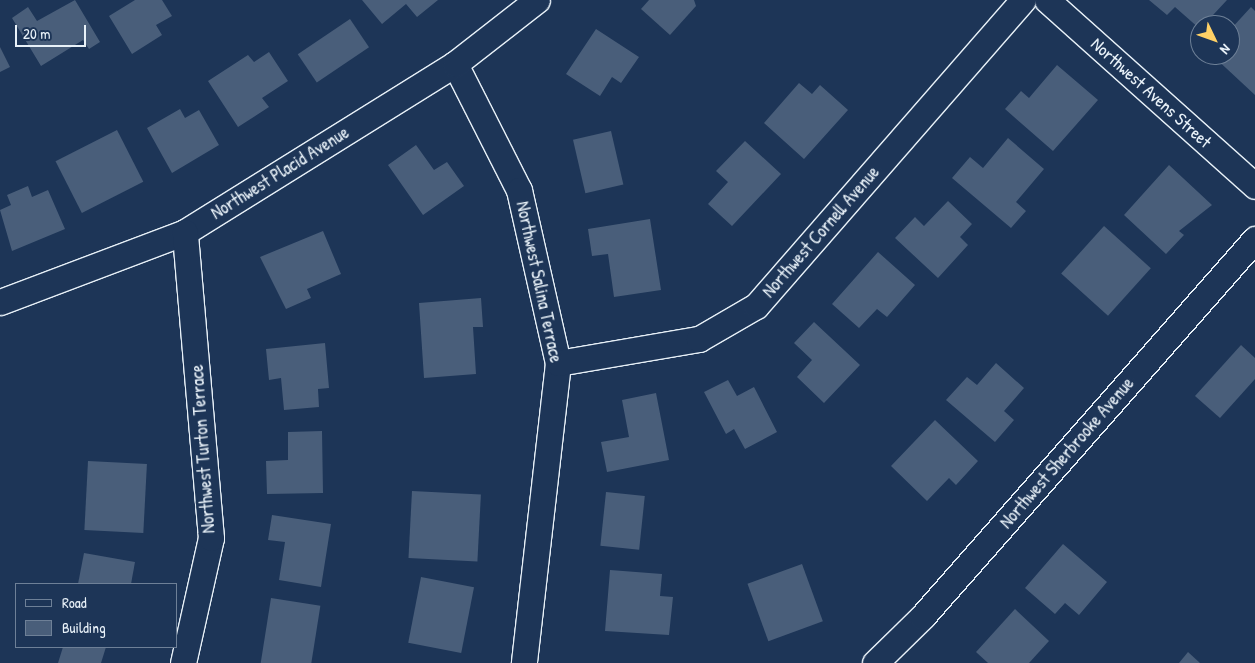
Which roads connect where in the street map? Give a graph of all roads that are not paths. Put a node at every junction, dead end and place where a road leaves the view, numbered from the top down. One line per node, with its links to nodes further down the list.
1 (537, 0): 4 (street, Northwest Placid Avenue)
2 (1023, 0): 9 (street, Northwest Cornell Avenue)
3 (1047, 0): 5 (street, Northwest Avens Street)
4 (455, 64): 6 (street, Northwest Placid Avenue); 9 (street, Northwest Salina Terrace)
5 (1255, 186)
6 (185, 232): 8 (street, Northwest Placid Avenue); 10 (street, Northwest Turton Terrace)
7 (1255, 239): 12 (street, Northwest Sherbrooke Avenue)
8 (0, 302)
9 (558, 363): 11 (street, Northwest Salina Terrace)
10 (183, 663)
11 (524, 663)
12 (875, 663)

